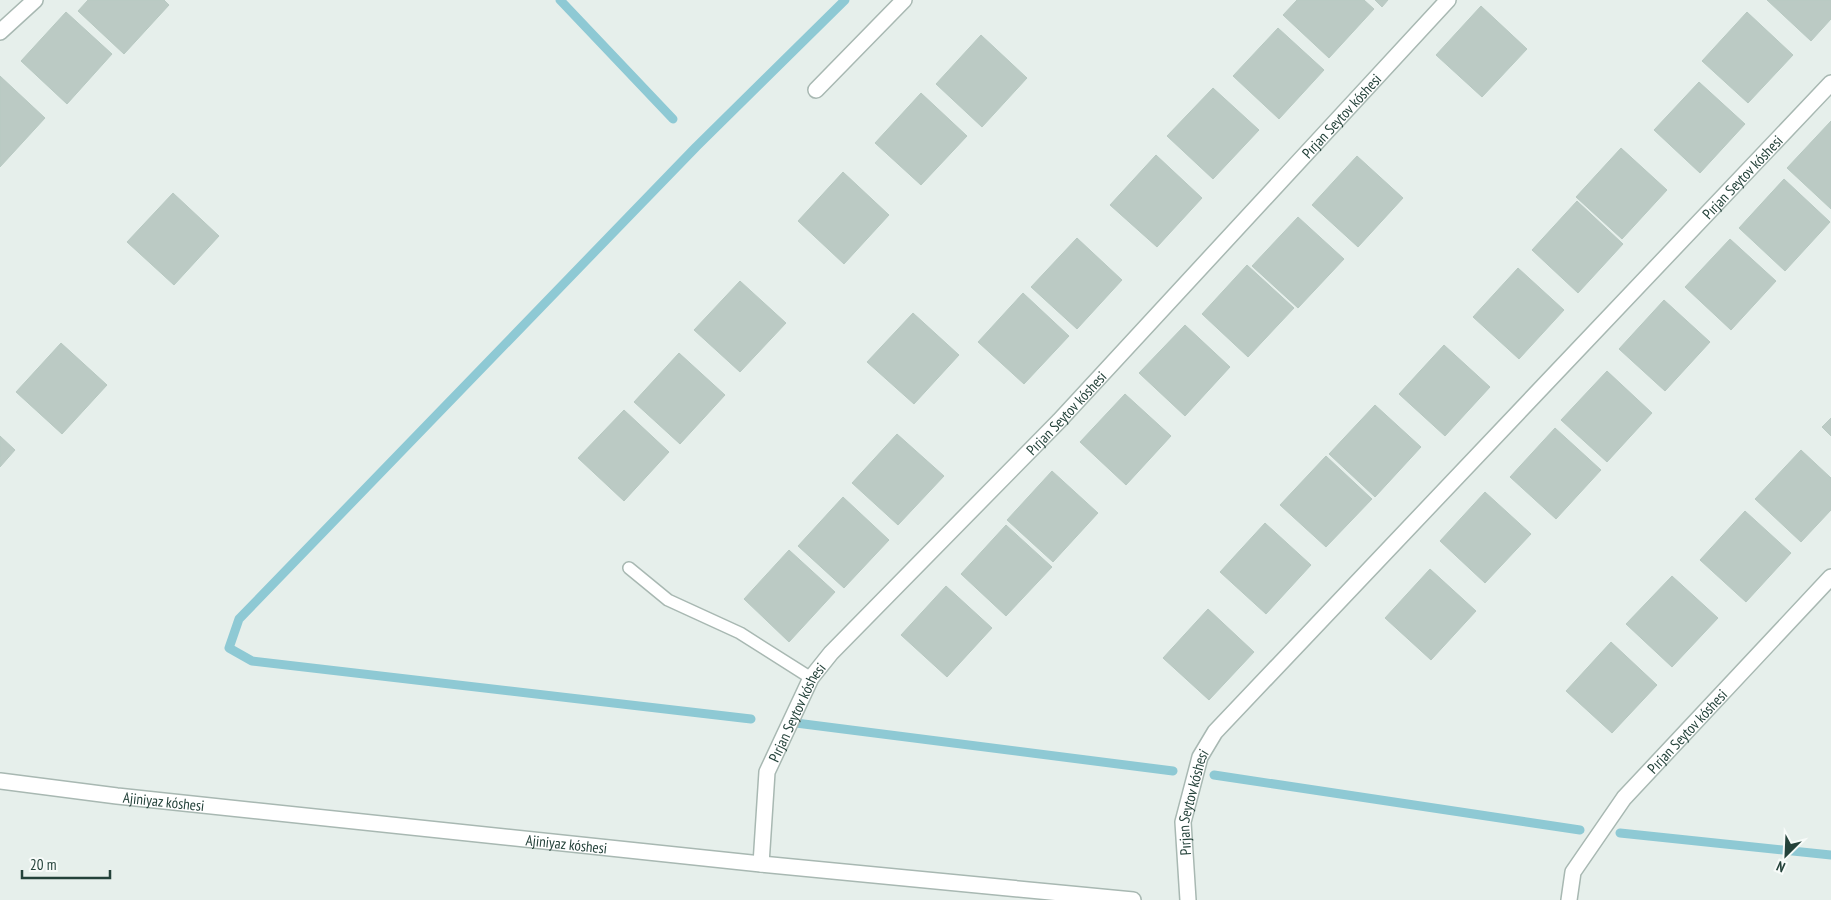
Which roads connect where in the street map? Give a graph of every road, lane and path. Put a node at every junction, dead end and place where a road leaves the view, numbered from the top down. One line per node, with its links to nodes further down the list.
1 (36, 0): 4 (street)
2 (904, 0): 6 (street)
3 (1448, 0): 9 (street, Pırjan Seytov kóshesi)
4 (0, 32)
5 (1831, 84): 13 (street, Pırjan Seytov kóshesi)
6 (816, 90)
7 (629, 568): 9 (lane)
8 (1831, 578): 14 (street, Pırjan Seytov kóshesi)
9 (811, 678): 11 (street, Pırjan Seytov kóshesi)
10 (0, 781): 11 (street, Ajiniyaz kóshesi)
11 (761, 864): 12 (street, Ajiniyaz kóshesi)
12 (1133, 900)
13 (1188, 900)
14 (1569, 900)

